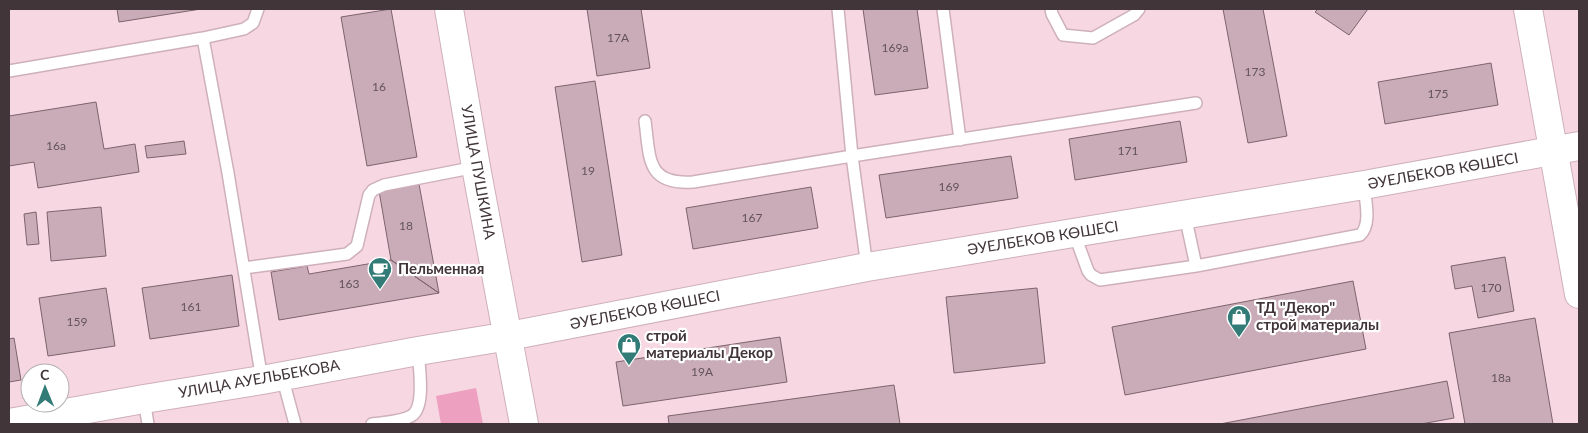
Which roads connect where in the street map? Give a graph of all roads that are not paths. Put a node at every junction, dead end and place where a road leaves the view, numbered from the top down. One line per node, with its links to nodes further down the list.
1 (258, 9): 8 (lane)
2 (450, 9): 15 (street, УЛИЦА ПУШКИНА)
3 (838, 9): 14 (lane)
4 (943, 9): 12 (lane)
5 (1051, 9): 6 (lane)
6 (1139, 9)
7 (1528, 9): 13 (street)
8 (203, 38): 9 (lane); 21 (lane)
9 (9, 71)
10 (1196, 103): 12 (lane)
11 (645, 121): 14 (lane)
12 (960, 140): 14 (lane)
13 (1566, 148): 16 (street, ӘУЕЛБЕКОВ КӨШЕСІ); 22 (street)
14 (852, 156): 20 (lane)
15 (476, 167): 21 (lane); 23 (street, УЛИЦА ПУШКИНА)
16 (1364, 184): 17 (street, ӘУЕЛБЕКОВ КӨШЕСІ); 19 (lane)
17 (1185, 215): 18 (street, ӘУЕЛБЕКОВ КӨШЕСІ); 19 (lane)
18 (1074, 233): 19 (lane); 20 (street, ӘУЕЛБЕКОВ КӨШЕСІ)
19 (1196, 266)
20 (867, 267): 23 (street, ӘУЕЛБЕКОВ КӨШЕСІ)
21 (244, 268): 25 (lane)
22 (1579, 294)
23 (508, 336): 24 (street, УЛИЦА АУЕЛЬБЕКОВА); 31 (street, УЛИЦА ПУШКИНА)
24 (418, 351): 25 (street, УЛИЦА АУЕЛЬБЕКОВА); 30 (lane)
25 (272, 378): 26 (street, УЛИЦА АУЕЛЬБЕКОВА); 29 (lane)
26 (146, 412): 27 (street, УЛИЦА АУЕЛЬБЕКОВА)
27 (58, 419): 28 (street, УЛИЦА АУЕЛЬБЕКОВА)
28 (9, 423)
29 (295, 424)
30 (372, 424)
31 (524, 424)

